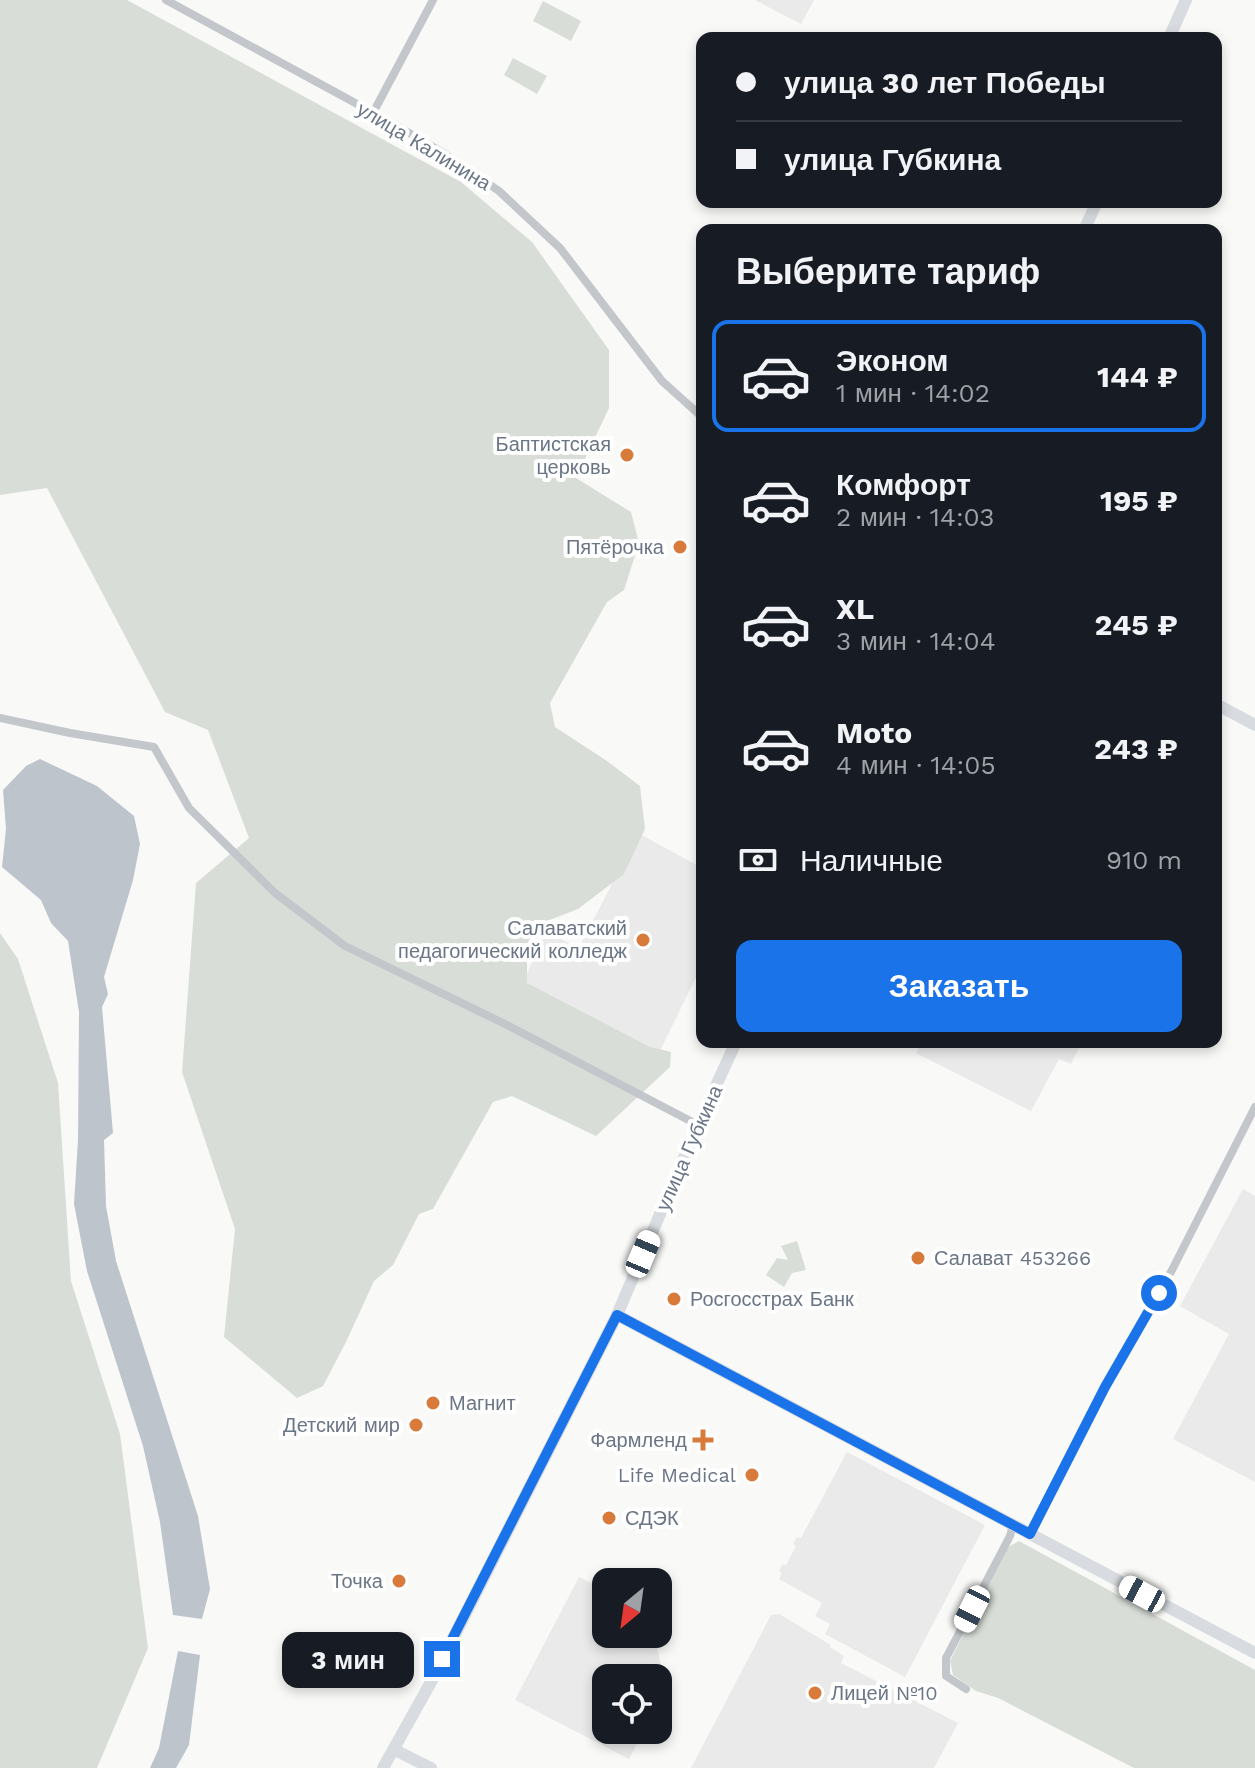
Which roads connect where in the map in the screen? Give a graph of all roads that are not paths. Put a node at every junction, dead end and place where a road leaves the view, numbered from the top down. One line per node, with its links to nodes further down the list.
1 (166, 0): 5 (street, улица Калинина)
2 (433, 0): 5 (street)
3 (1186, 0): 4 (street)
4 (1172, 32)
5 (373, 113): 6 (street, улица Калинина)
6 (696, 412)
7 (1222, 707): 9 (street)
8 (0, 718): 12 (street)
9 (1255, 725)
10 (733, 1048): 12 (street, улица Губкина)
11 (1255, 1107): 15 (street)
12 (698, 1125): 13 (street, улица Губкина)
13 (617, 1315): 14 (street); 18 (street, улица Губкина)
14 (1013, 1525): 15 (street); 17 (street)
15 (1030, 1534): 16 (street)
16 (1255, 1653)
17 (966, 1689)
18 (395, 1750): 19 (street, улица Губкина); 20 (street)
19 (383, 1768)
20 (431, 1768)

